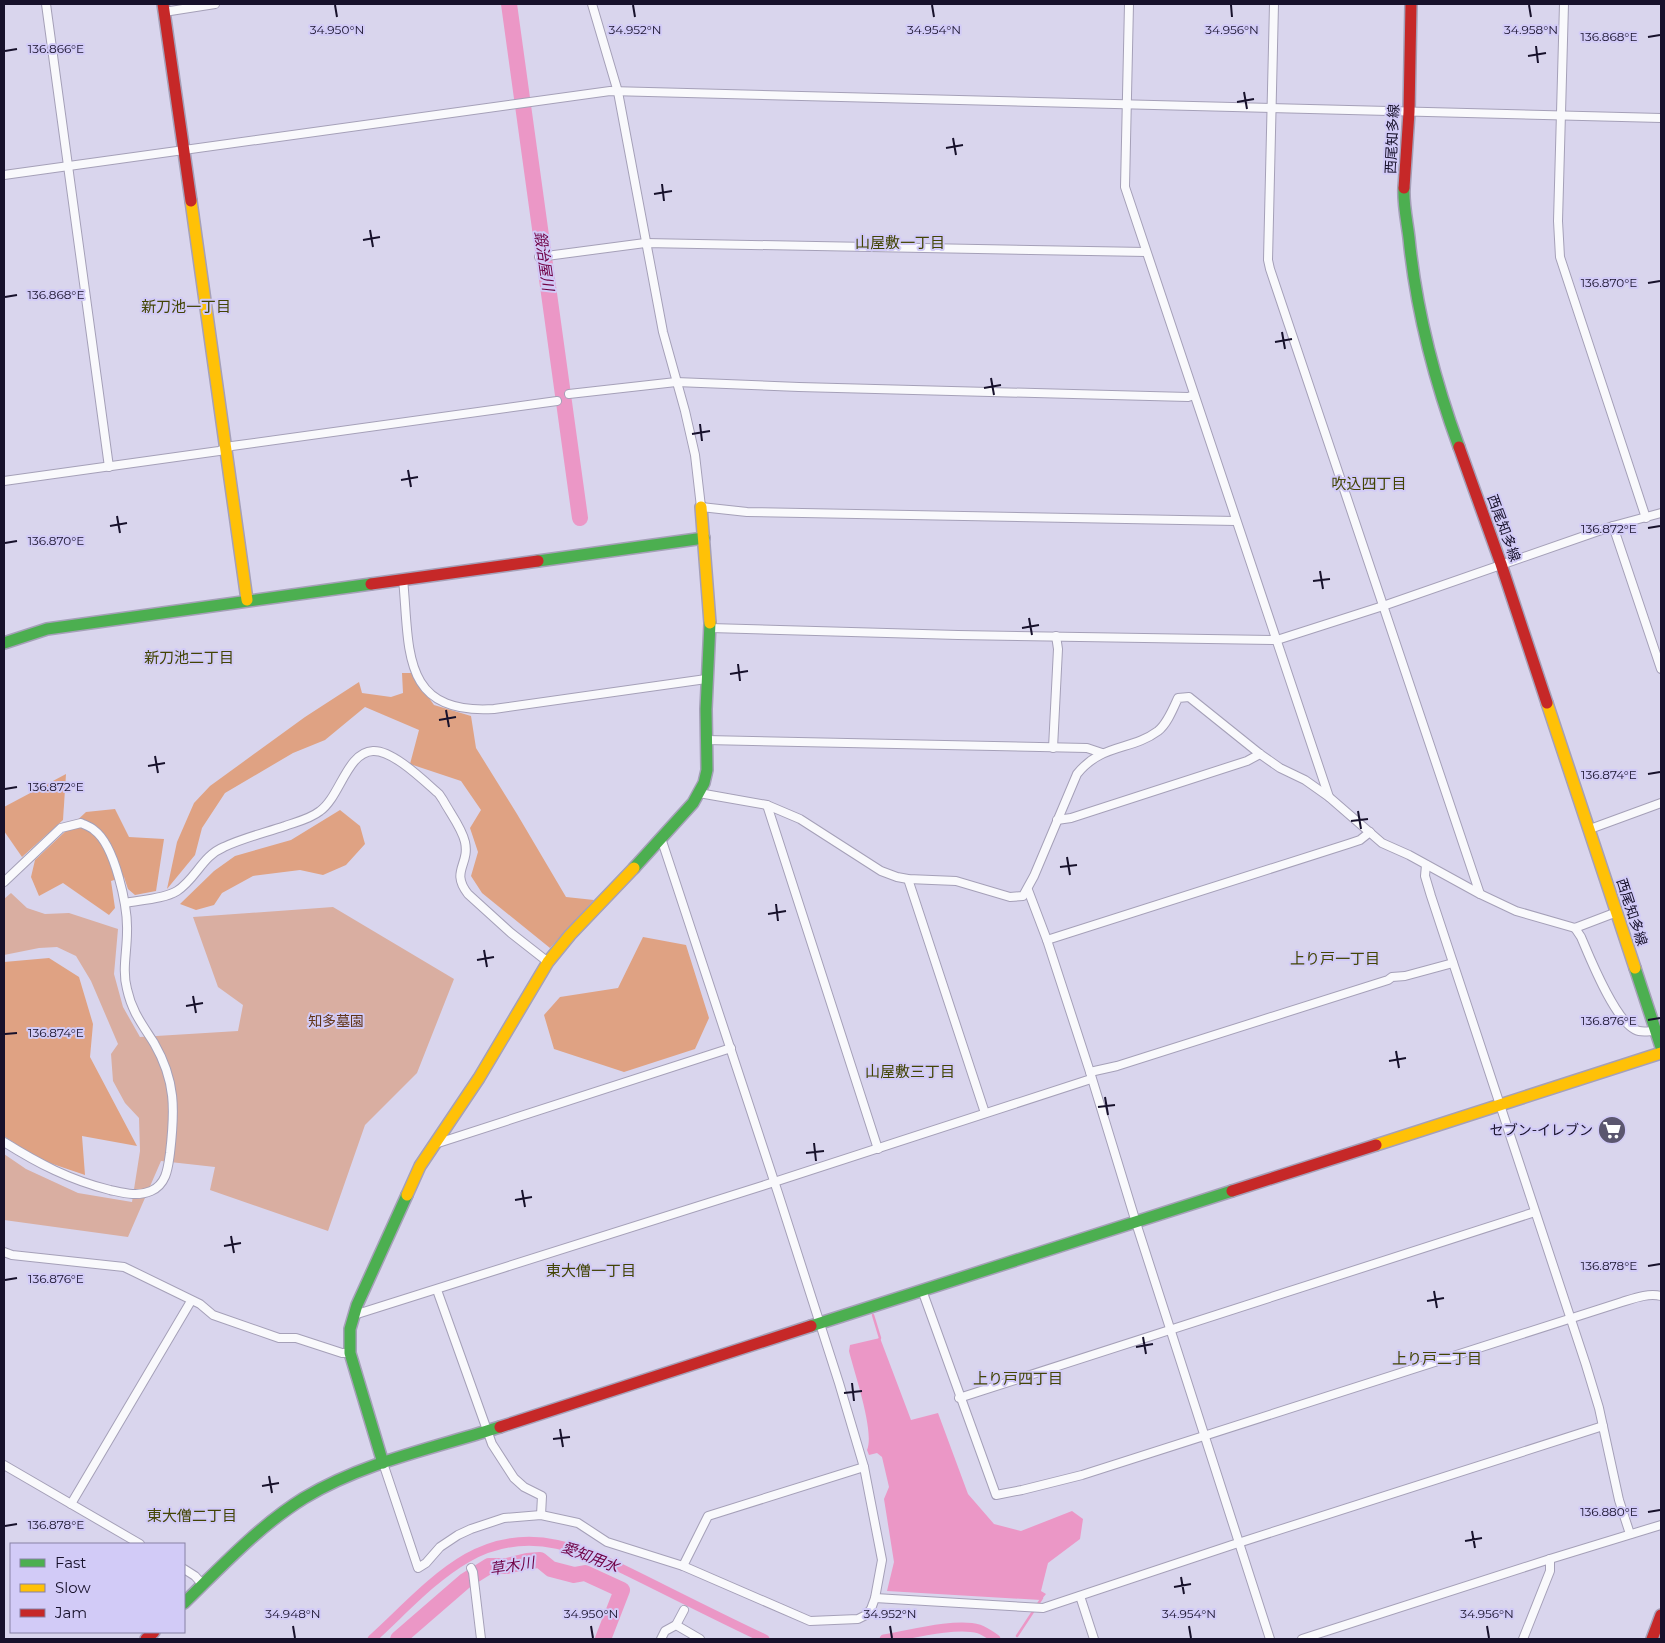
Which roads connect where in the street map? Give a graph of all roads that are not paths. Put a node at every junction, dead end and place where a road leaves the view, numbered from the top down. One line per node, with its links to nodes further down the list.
1 (46, 4): 16 (street)
2 (215, 4): 8 (street)
3 (592, 4): 9 (street)
4 (1129, 4): 10 (street)
5 (1274, 4): 11 (street)
6 (1411, 4): 12 (street, 西尾知多線)
7 (1564, 4): 13 (street)
8 (164, 8): 15 (street)
9 (618, 92): 10 (street); 15 (street); 18 (street)
10 (1128, 104): 11 (street); 19 (street)
11 (1272, 107): 12 (street); 37 (street)
12 (1409, 112): 13 (street); 34 (street, 西尾知多線)
13 (1562, 116): 14 (street); 30 (street)
14 (1661, 118)
15 (185, 151): 16 (street); 25 (street)
16 (69, 166): 17 (street); 26 (street)
17 (4, 175)
18 (645, 243): 19 (street); 20 (street); 21 (street)
19 (1146, 252): 23 (street)
20 (543, 256)
21 (676, 382): 22 (street); 23 (street); 28 (street)
22 (568, 394)
23 (1194, 395): 31 (street)
24 (557, 401): 25 (street)
25 (226, 449): 26 (street); 36 (street)
26 (109, 467): 27 (street)
27 (4, 481)
28 (701, 506): 31 (street); 33 (street)
29 (1661, 513): 30 (street)
30 (1646, 518): 32 (street)
31 (1236, 521): 40 (street)
32 (1613, 526): 34 (street); 42 (street)
33 (704, 538): 35 (street); 38 (street)
34 (1501, 564): 37 (street); 53 (street, 西尾知多線)
35 (403, 579): 36 (street); 43 (street)
36 (247, 600): 41 (street)
37 (1383, 606): 40 (street); 60 (street)
38 (710, 628): 39 (street); 43 (street)
39 (1056, 636): 40 (street); 45 (street)
40 (1277, 640): 49 (street)
41 (4, 643)
42 (1661, 669)
43 (706, 679): 44 (street)
44 (706, 740): 45 (street); 48 (street)
45 (1053, 748): 46 (street)
46 (1102, 753): 47 (street); 52 (street)
47 (1260, 754): 49 (street); 52 (street)
48 (699, 793): 51 (street); 55 (street)
49 (1329, 797): 54 (street)
50 (1661, 803): 53 (street)
51 (767, 805): 57 (street); 76 (street)
52 (1057, 820): 59 (street)
53 (1590, 829): 62 (street, 西尾知多線)
54 (1370, 832): 56 (street); 64 (street)
55 (660, 838): 65 (street); 69 (street)
56 (1426, 865): 60 (street); 66 (street)
57 (908, 879): 59 (street); 73 (street)
58 (4, 882): 61 (street)
59 (1028, 890): 64 (street)
60 (1480, 894): 63 (street)
61 (125, 903): 65 (street); 74 (street)
62 (1617, 912): 63 (street); 67 (street, 西尾知多線)
63 (1575, 928): 67 (street)
64 (1047, 940): 71 (street)
65 (548, 962): 75 (street)
66 (1453, 963): 71 (street); 72 (street)
67 (1655, 1031): 68 (street, 西尾知多線)
68 (1661, 1047)
69 (731, 1048): 75 (street); 77 (street)
70 (1661, 1053): 72 (street)
71 (1090, 1076): 73 (street); 79 (street)
72 (1500, 1105): 78 (street); 79 (street)
73 (984, 1112): 76 (street)
74 (4, 1142)
75 (433, 1145): 85 (street)
76 (878, 1148): 77 (street)
77 (774, 1182): 81 (street); 87 (street)
78 (1535, 1212): 86 (street); 88 (street)
79 (1137, 1222): 82 (street); 88 (street)
80 (4, 1252): 84 (street)
81 (436, 1290): 85 (street); 92 (street)
82 (922, 1290): 87 (street); 90 (street)
83 (1661, 1296): 86 (street)
84 (191, 1301): 89 (street); 97 (street)
85 (354, 1316): 89 (street)
86 (1570, 1319): 91 (street); 93 (street)
87 (820, 1324): 92 (street); 96 (street)
88 (1170, 1330): 90 (street); 93 (street)
89 (350, 1353): 94 (street)
90 (959, 1398): 93 (street)
91 (1603, 1426): 100 (street); 102 (street)
92 (487, 1431): 94 (street); 98 (street)
93 (1204, 1436): 102 (street)
94 (383, 1463): 98 (street); 107 (street)
95 (4, 1465): 97 (street)
96 (864, 1467): 104 (street); 109 (street)
97 (71, 1504): 101 (street)
98 (541, 1515): 104 (street)
99 (1661, 1525): 100 (street)
100 (1630, 1534): 103 (street)
101 (138, 1543)
102 (1239, 1543): 108 (street); 118 (street)
103 (1550, 1559): 119 (street); 120 (street)
104 (683, 1566): 109 (street)
105 (471, 1568): 114 (street)
106 (185, 1571): 107 (street)
107 (204, 1585): 110 (street)
108 (1080, 1596): 109 (street); 117 (street)
109 (875, 1598)
110 (185, 1602)
111 (684, 1610): 113 (street)
112 (1661, 1615): 121 (street)
113 (676, 1625): 115 (street); 116 (street)
114 (481, 1639)
115 (661, 1639)
116 (700, 1639)
117 (1094, 1639)
118 (1270, 1639)
119 (1302, 1639)
120 (1522, 1639)
121 (1652, 1639)

